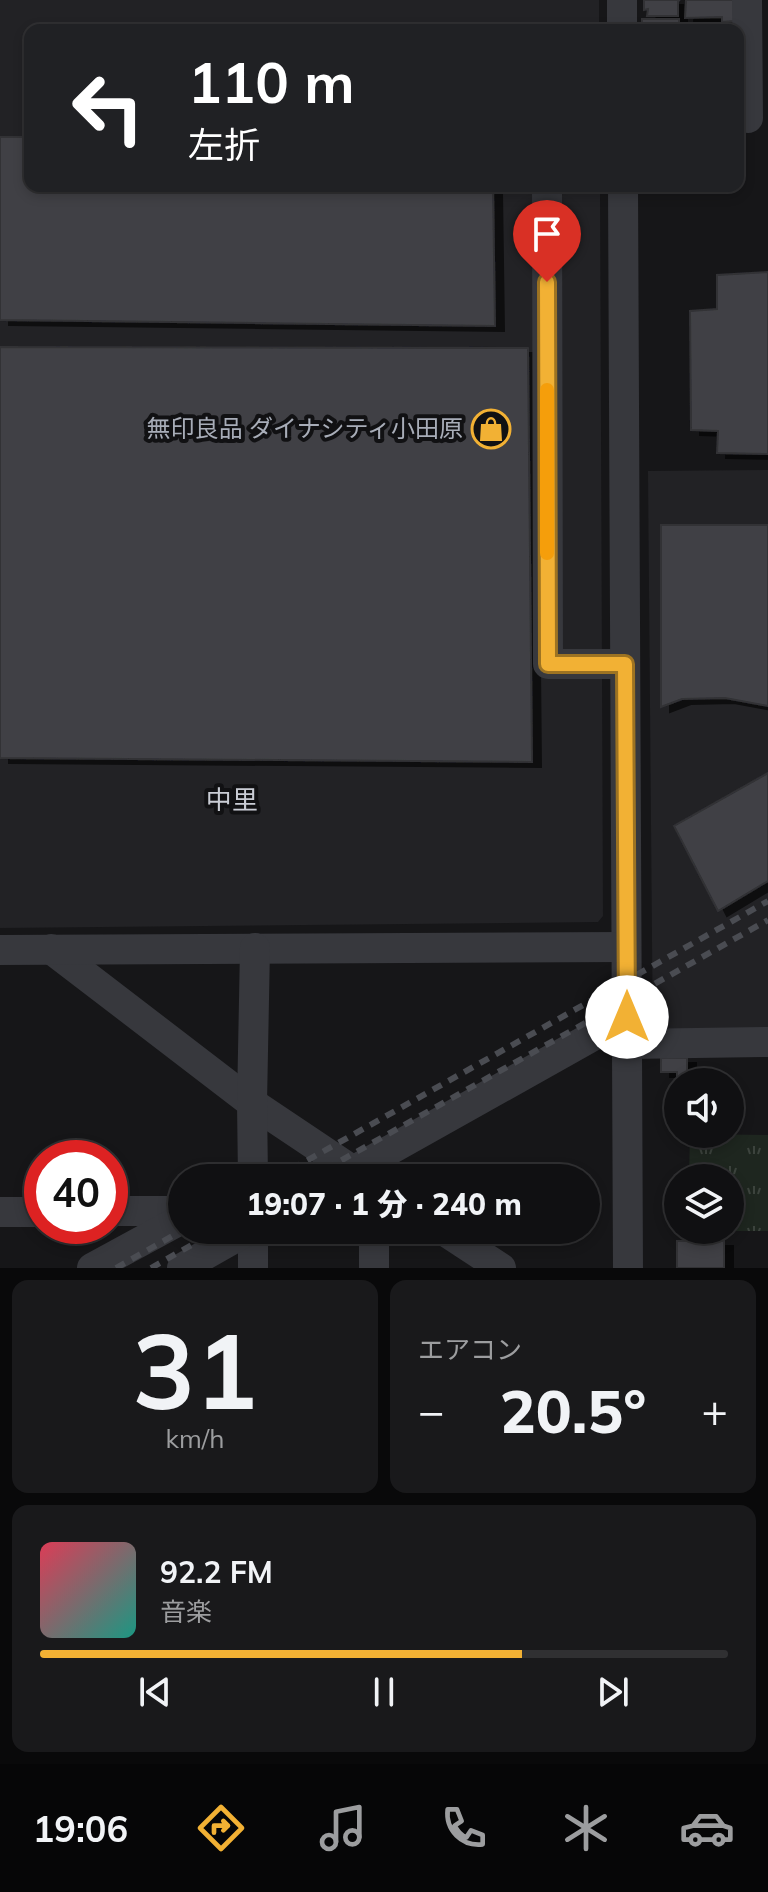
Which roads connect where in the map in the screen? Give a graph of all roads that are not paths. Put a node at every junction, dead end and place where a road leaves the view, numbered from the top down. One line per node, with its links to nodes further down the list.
1 (622, 0): 3 (street)
2 (747, 0): 4 (street)
3 (622, 24)
4 (751, 118)
5 (547, 192): 7 (street)
6 (623, 192): 7 (street)
7 (625, 664): 8 (street)
8 (626, 947): 9 (street); 12 (street)
9 (255, 948): 10 (street); 14 (street)
10 (51, 949): 11 (street); 14 (street)
11 (0, 950)
12 (627, 1031): 13 (street); 17 (street); 32 (street)
13 (768, 1042)
14 (252, 1103): 15 (street); 16 (street)
15 (253, 1164)
16 (336, 1164)
17 (375, 1164)
18 (128, 1211): 19 (street)
19 (168, 1211)
20 (0, 1212): 21 (street)
21 (24, 1212)
22 (168, 1227): 27 (street)
23 (226, 1244): 28 (street)
24 (252, 1244): 29 (street)
25 (374, 1244): 30 (street)
26 (464, 1244): 31 (street)
27 (92, 1268)
28 (182, 1268)
29 (253, 1268)
30 (374, 1268)
31 (501, 1268)
32 (628, 1268)

